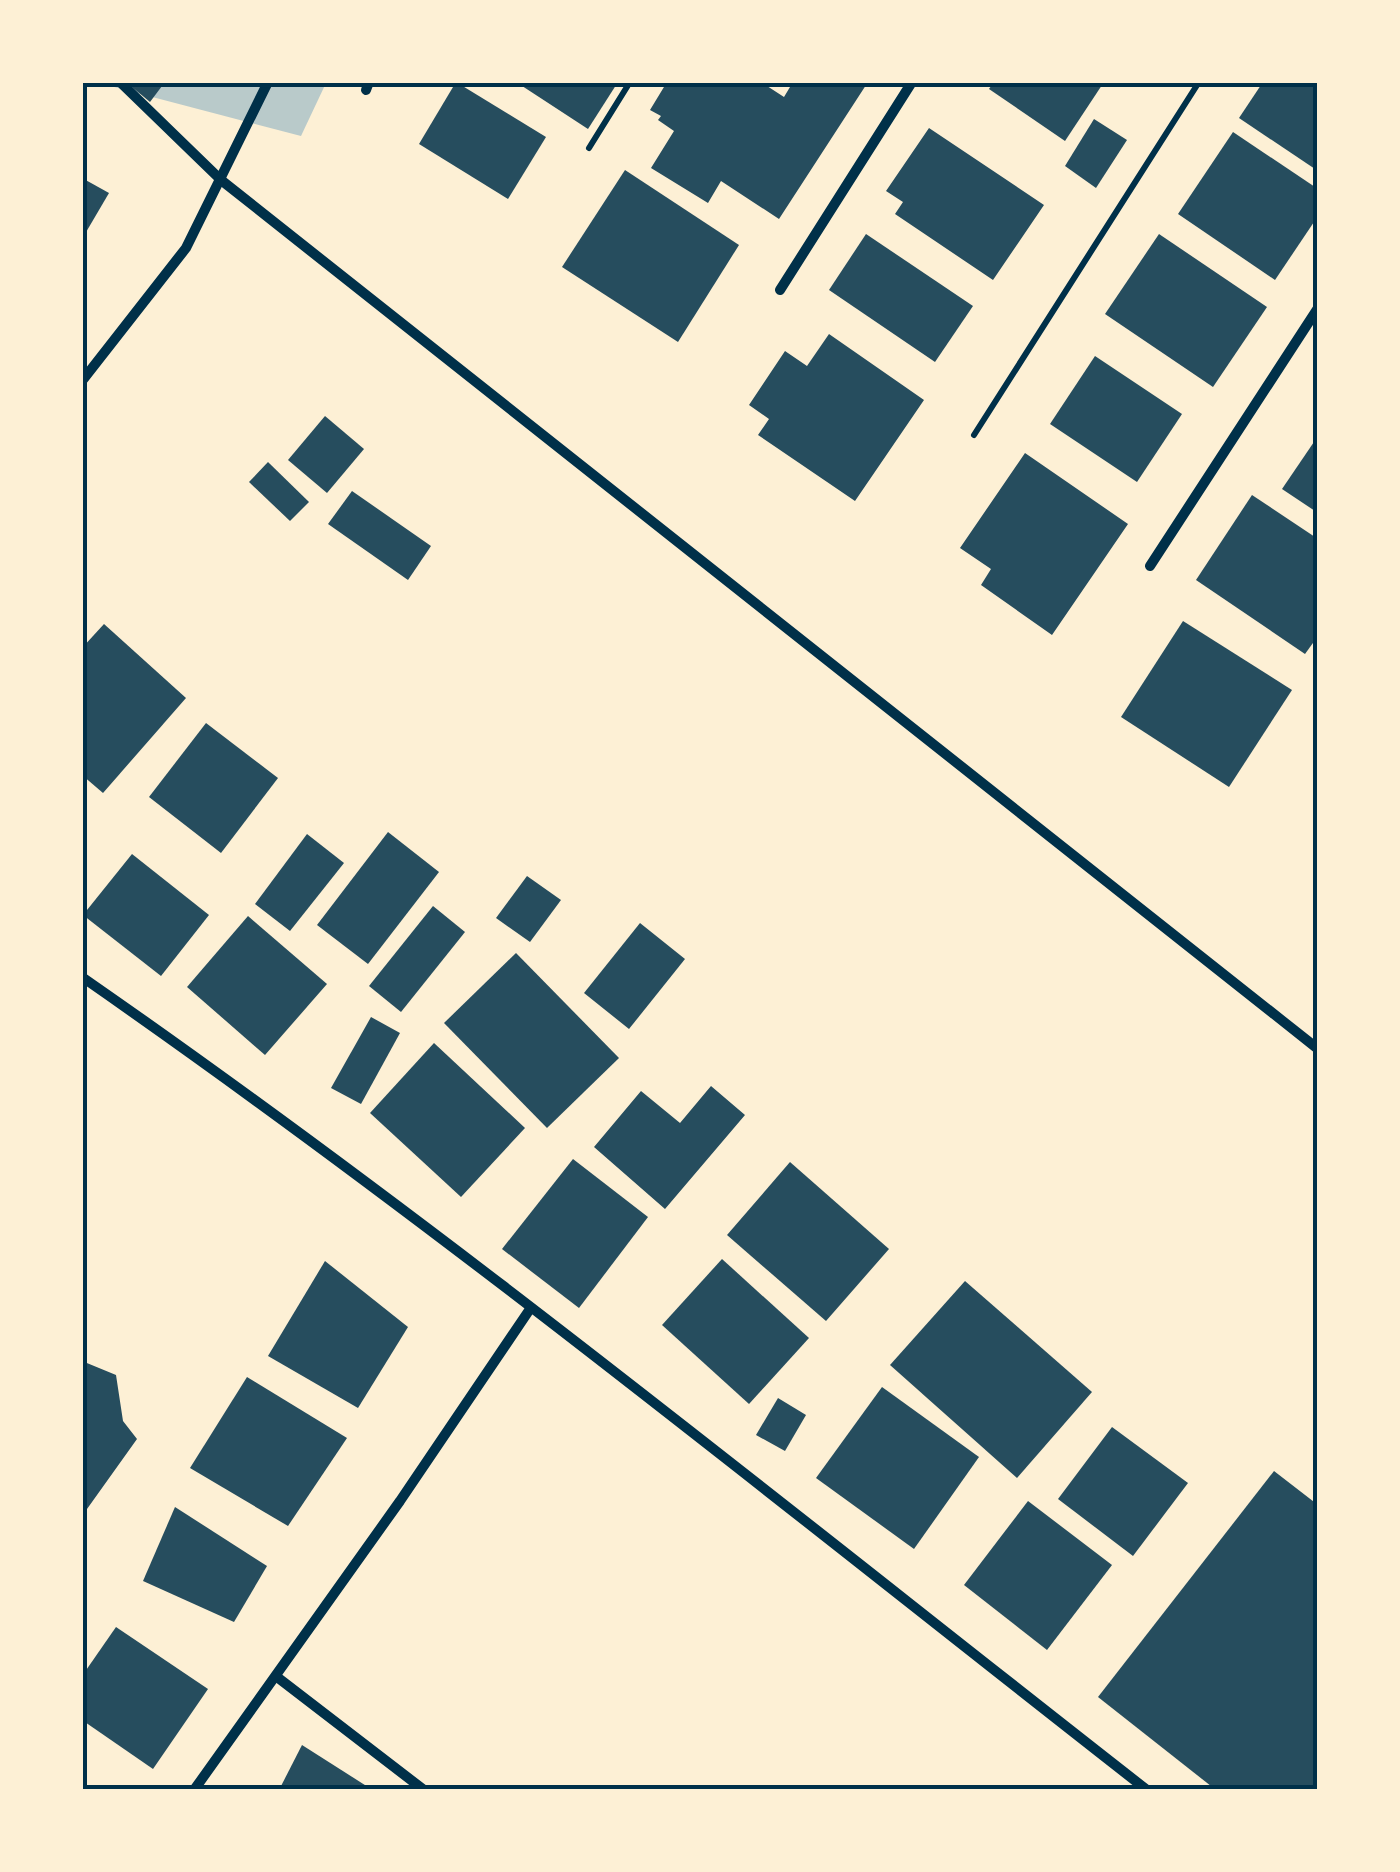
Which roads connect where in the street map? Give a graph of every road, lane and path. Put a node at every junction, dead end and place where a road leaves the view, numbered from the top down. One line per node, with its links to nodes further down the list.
1 (120, 82): 7 (street)
2 (268, 82): 7 (street)
3 (630, 82): 6 (path)
4 (912, 82): 8 (street)
5 (1199, 82): 11 (path)
6 (589, 148)
7 (221, 180): 10 (street); 14 (street)
8 (780, 290)
9 (1318, 308): 12 (street)
10 (82, 382)
11 (974, 435)
12 (1150, 566)
13 (82, 977): 15 (street)
14 (1318, 1049)
15 (530, 1308): 16 (street); 19 (street)
16 (277, 1676): 17 (street); 18 (street)
17 (194, 1790)
18 (424, 1790)
19 (1147, 1790)

